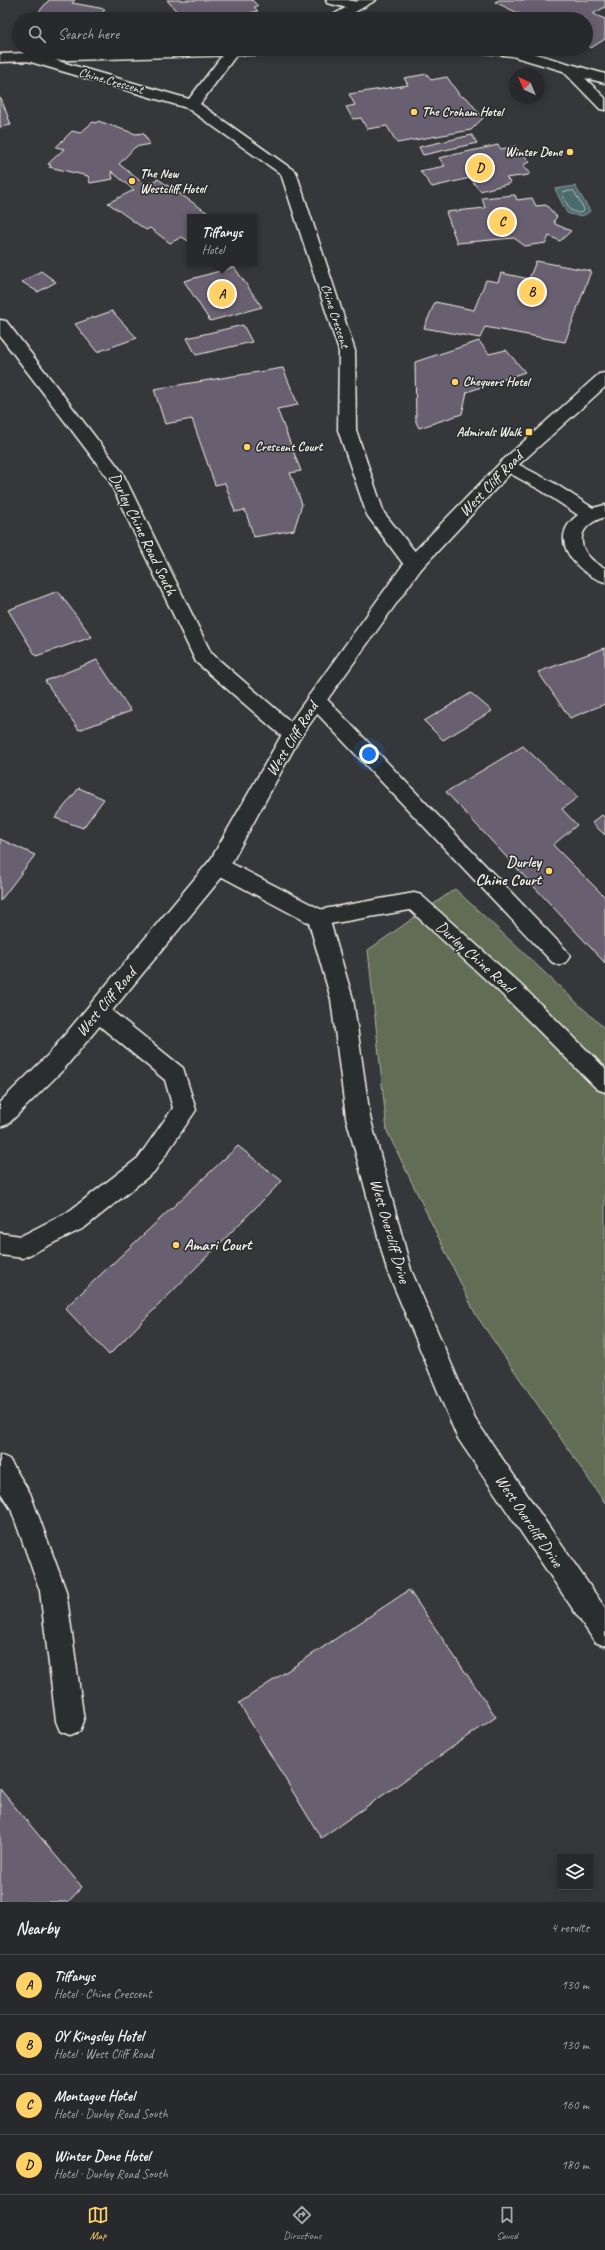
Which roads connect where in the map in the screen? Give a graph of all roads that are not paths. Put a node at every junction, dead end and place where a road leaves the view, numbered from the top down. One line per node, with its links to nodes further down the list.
1 (332, 0): 3 (lane)
2 (369, 0): 3 (street)
3 (356, 6): 4 (street)
4 (347, 12)
5 (59, 56): 8 (street)
6 (229, 56): 12 (street)
7 (525, 56): 10 (street)
8 (30, 57): 9 (street); 12 (street, Chine Crescent)
9 (0, 58)
10 (569, 70): 11 (street); 13 (street)
11 (605, 79)
12 (192, 105): 18 (street, Chine Crescent)
13 (605, 106)
14 (0, 325): 21 (street, Durley Chine Road South)
15 (605, 378): 16 (street, West Cliff Road)
16 (508, 465): 17 (lane); 18 (street, West Cliff Road)
17 (598, 513): 19 (lane)
18 (414, 564): 20 (street, West Cliff Road)
19 (605, 576)
20 (316, 700): 21 (street, West Cliff Road); 24 (lane)
21 (292, 734): 22 (street, West Cliff Road)
22 (219, 865): 23 (street); 25 (street, West Cliff Road)
23 (318, 918): 26 (lane, Durley Chine Road); 30 (street, West Overcliff Drive)
24 (559, 956)
25 (98, 1012): 27 (street, West Cliff Road); 28 (lane)
26 (605, 1082)
27 (0, 1117)
28 (0, 1244)
29 (0, 1468): 31 (lane)
30 (605, 1632)
31 (70, 1721)

